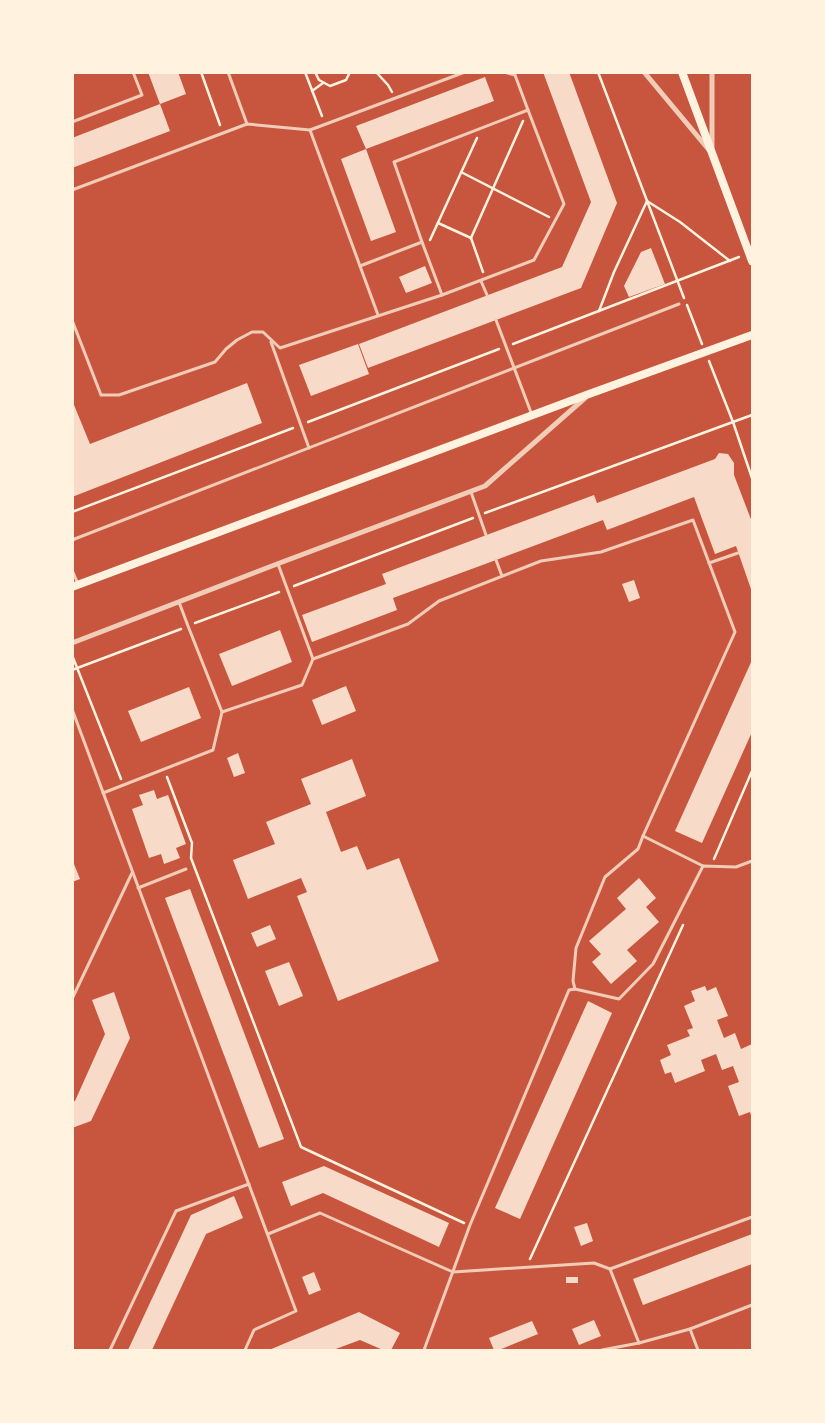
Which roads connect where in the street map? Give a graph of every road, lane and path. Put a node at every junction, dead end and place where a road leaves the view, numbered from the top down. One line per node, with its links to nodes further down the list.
1 (134, 72): 18 (lane)
2 (201, 72): 23 (path)
3 (228, 72): 19 (lane)
4 (305, 72): 15 (path)
5 (315, 72): 14 (path)
6 (350, 72): 14 (path)
7 (376, 72): 16 (path)
8 (465, 72): 16 (lane)
9 (504, 72): 17 (lane)
10 (598, 72): 28 (path)
11 (644, 72): 24 (street)
12 (682, 72): 24 (main road)
13 (712, 72): 24 (street)
14 (323, 82): 15 (path)
15 (312, 91): 20 (path)
16 (396, 99): 20 (lane)
17 (528, 110): 21 (lane); 26 (path); 29 (lane)
18 (72, 122)
19 (247, 124): 22 (lane); 23 (lane)
20 (326, 125): 22 (lane)
21 (482, 128): 25 (path); 32 (lane)
22 (310, 130): 36 (lane)
23 (223, 133): 27 (lane)
24 (712, 153): 34 (main road)
25 (462, 172): 26 (path); 30 (path)
26 (493, 189): 29 (path); 31 (path)
27 (72, 190)
28 (647, 201): 35 (path); 38 (path); 42 (path)
29 (555, 220): 37 (lane)
30 (438, 223): 31 (path); 33 (path)
31 (471, 238): 37 (path)
32 (422, 242): 33 (lane); 36 (lane)
33 (425, 250): 39 (lane)
34 (751, 257): 35 (path)
35 (730, 261): 38 (path)
36 (360, 266): 43 (lane)
37 (484, 280): 39 (lane); 40 (lane)
38 (677, 281): 42 (path); 49 (path)
39 (442, 295): 43 (lane)
40 (487, 295)
41 (679, 304): 50 (lane)
42 (599, 311): 48 (path)
43 (378, 315): 47 (lane)
44 (72, 320): 47 (lane)
45 (496, 320): 48 (lane)
46 (752, 334): 49 (main road)
47 (271, 341): 55 (lane)
48 (506, 346): 50 (lane); 55 (path)
49 (705, 351): 51 (main road); 54 (path)
50 (514, 368): 53 (lane); 56 (lane)
51 (589, 394): 53 (main road); 58 (street)
52 (752, 415): 54 (path)
53 (532, 416): 69 (main road)
54 (733, 422): 57 (path); 60 (path)
55 (301, 425): 56 (lane); 59 (path)
56 (309, 448): 62 (lane)
57 (752, 478)
58 (471, 492): 60 (lane); 66 (street)
59 (72, 512)
60 (479, 515): 61 (lane); 70 (path)
61 (486, 535)
62 (72, 540)
63 (738, 553): 65 (lane)
64 (496, 560): 68 (lane)
65 (709, 563): 68 (lane); 81 (lane)
66 (277, 564): 70 (lane); 71 (street)
67 (72, 570): 69 (lane)
68 (502, 576): 74 (lane)
69 (75, 586)
70 (287, 589): 74 (lane)
71 (180, 602): 72 (street); 76 (lane)
72 (72, 643)
73 (72, 655): 79 (path)
74 (313, 659): 76 (lane)
75 (72, 709): 80 (lane)
76 (222, 712): 77 (lane)
77 (164, 769): 79 (lane); 93 (path)
78 (752, 771): 84 (path)
79 (123, 785): 80 (lane)
80 (103, 793): 86 (lane)
81 (643, 836): 83 (lane); 89 (lane)
82 (752, 861): 84 (lane)
83 (703, 866): 84 (lane); 89 (lane)
84 (711, 866)
85 (186, 869): 87 (lane)
86 (132, 872): 87 (lane); 90 (lane)
87 (138, 888): 91 (lane)
88 (686, 920): 95 (path)
89 (575, 989): 93 (lane)
90 (72, 999)
91 (249, 1184): 94 (lane); 101 (lane)
92 (752, 1216): 96 (lane)
93 (470, 1226): 97 (lane)
94 (268, 1234): 97 (lane); 102 (lane)
95 (526, 1268): 96 (lane); 97 (lane)
96 (610, 1269): 100 (lane)
97 (453, 1272): 103 (lane)
98 (752, 1305): 99 (lane)
99 (690, 1328): 100 (lane); 105 (lane)
100 (639, 1343): 104 (lane)
101 (110, 1350)
102 (245, 1350)
103 (424, 1350)
104 (602, 1350)
105 (698, 1350)

